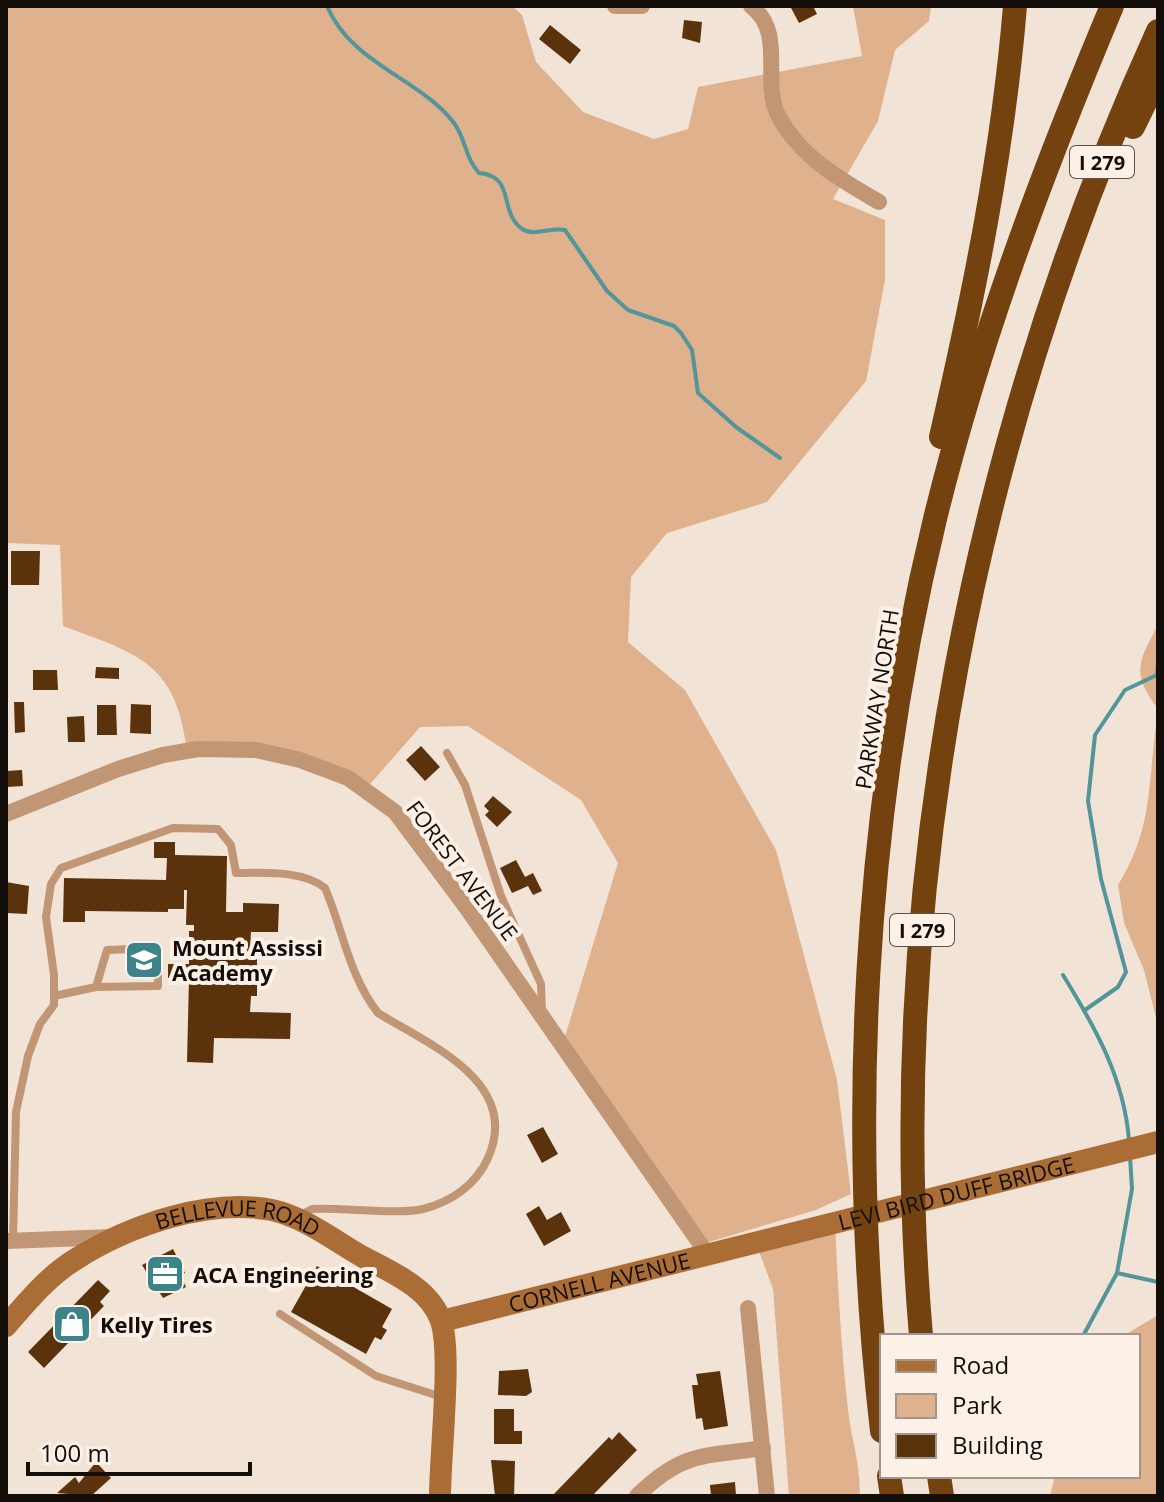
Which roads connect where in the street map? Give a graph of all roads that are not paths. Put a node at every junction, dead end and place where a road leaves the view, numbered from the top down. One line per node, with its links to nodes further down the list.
1 (615, 6): 2 (street)
2 (642, 6)
3 (751, 6): 8 (street)
4 (1015, 6): 11 (highway)
5 (1112, 6): 11 (highway, PARKWAY NORTH / I 279)
6 (1158, 31): 9 (highway, I 279)
7 (1158, 76): 9 (highway)
8 (879, 202)
9 (1053, 295): 26 (highway, I 279)
10 (447, 753): 15 (lane)
11 (888, 784): 28 (highway, PARKWAY NORTH / I 279)
12 (6, 814): 15 (street, FOREST AVENUE)
13 (96, 987): 13 (lane); 14 (lane)
14 (54, 996): 17 (lane); 19 (lane)
15 (542, 1017): 21 (street, FOREST AVENUE)
16 (1158, 1142): 20 (street, LEVI BIRD DUFF BRIDGE)
17 (296, 1219): 18 (street, BELLEVUE ROAD); 24 (street, BELLEVUE ROAD)
18 (118, 1237): 19 (street); 25 (street, BELLEVUE ROAD)
19 (10, 1241)
20 (756, 1243): 21 (street, CORNELL AVENUE)
21 (708, 1255): 24 (street, CORNELL AVENUE)
22 (748, 1308): 29 (street)
23 (280, 1314): 27 (lane)
24 (442, 1321): 27 (street)
25 (6, 1326)
26 (921, 1334)
27 (442, 1397): 30 (street)
28 (880, 1410)
29 (763, 1448): 31 (street); 32 (street)
30 (440, 1496)
31 (637, 1496)
32 (767, 1496)

